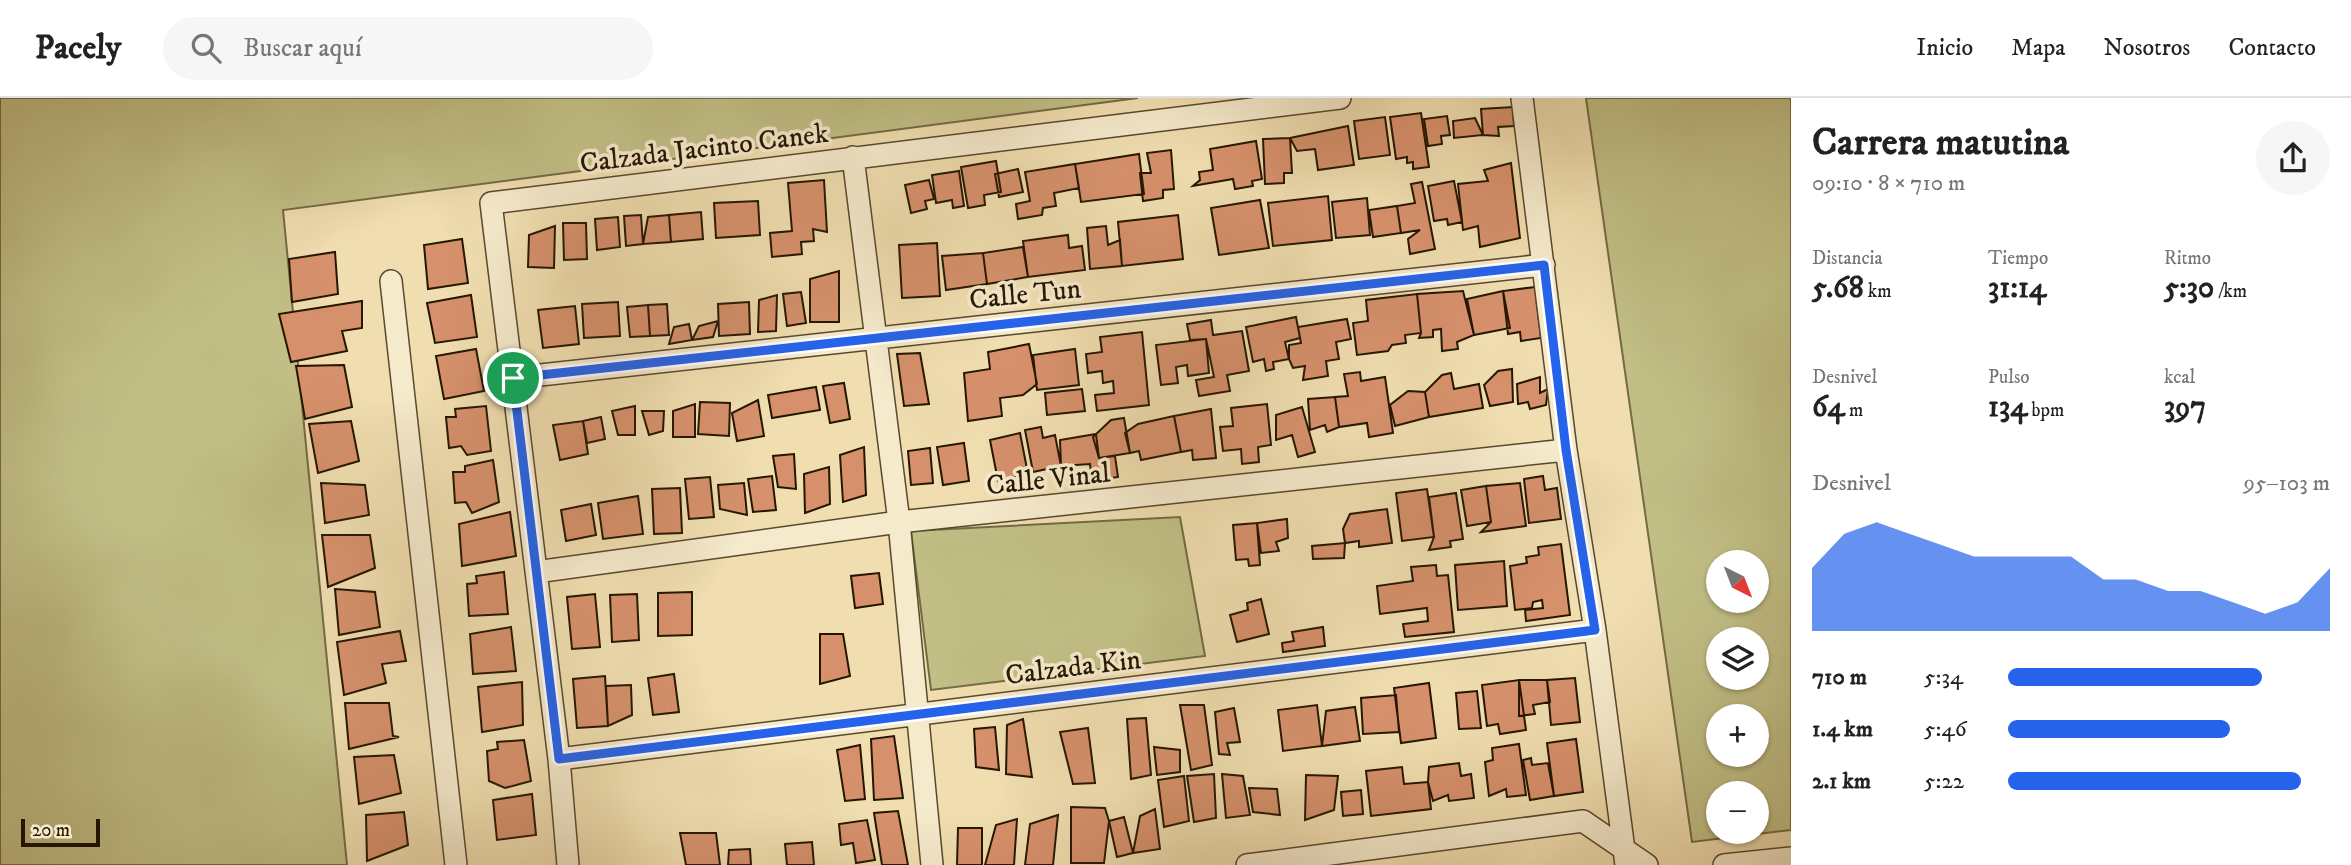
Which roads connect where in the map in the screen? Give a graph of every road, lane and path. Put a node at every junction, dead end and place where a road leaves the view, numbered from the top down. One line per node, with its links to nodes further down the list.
1 (1340, 98): 3 (street, Calzada Jacinto Canek)
2 (1522, 98): 4 (street)
3 (853, 157): 6 (street); 7 (street, Calzada Jacinto Canek)
4 (1544, 265): 6 (street, Calle Tun); 8 (street)
5 (391, 281): 16 (street)
6 (877, 338): 7 (street, Calle Tun); 9 (street)
7 (513, 378): 10 (street)
8 (1566, 450): 9 (street, Calle Vinal); 11 (street)
9 (899, 522): 10 (street, Calle Vinal); 12 (street)
10 (536, 572): 13 (street)
11 (1595, 630): 12 (street, Calzada Kin); 14 (street)
12 (918, 713): 13 (street, Calzada Kin); 18 (street)
13 (559, 759): 17 (street)
14 (1625, 858): 19 (street); 20 (street)
15 (1791, 858): 21 (street)
16 (456, 865)
17 (568, 865)
18 (932, 865)
19 (1247, 865)
20 (1647, 865)
21 (1724, 865)

